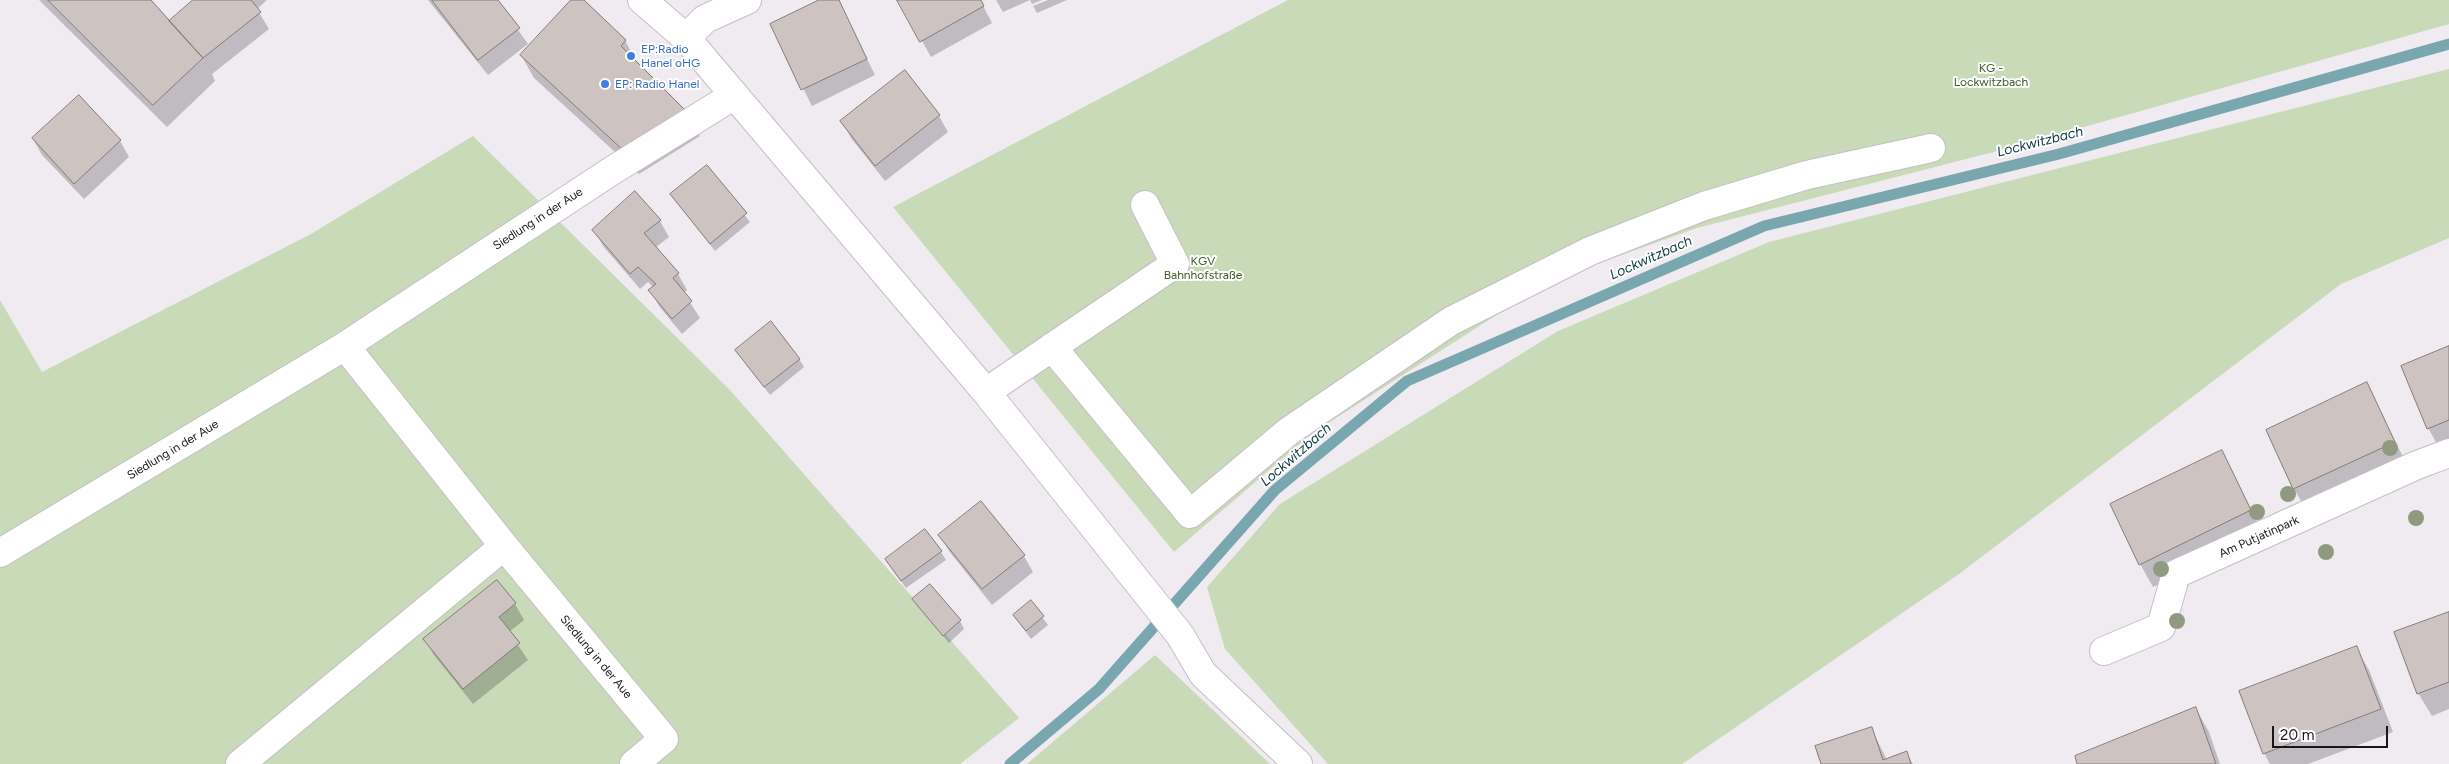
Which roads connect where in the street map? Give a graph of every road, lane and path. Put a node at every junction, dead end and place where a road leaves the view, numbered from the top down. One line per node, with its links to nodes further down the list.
1 (642, 0): 3 (street)
2 (747, 0): 3 (street)
3 (686, 38): 4 (street)
4 (734, 96): 7 (street, Siedlung in der Aue); 9 (street)
5 (1931, 148): 8 (street)
6 (1145, 205): 8 (street)
7 (345, 346): 11 (street, Siedlung in der Aue); 12 (street, Siedlung in der Aue)
8 (1052, 347): 9 (street)
9 (986, 392): 16 (street)
10 (2449, 453): 13 (street, Am Putjatinpark)
11 (504, 546): 14 (street); 15 (street, Siedlung in der Aue)
12 (0, 553)
13 (2104, 651)
14 (240, 764)
15 (634, 764)
16 (1298, 764)

